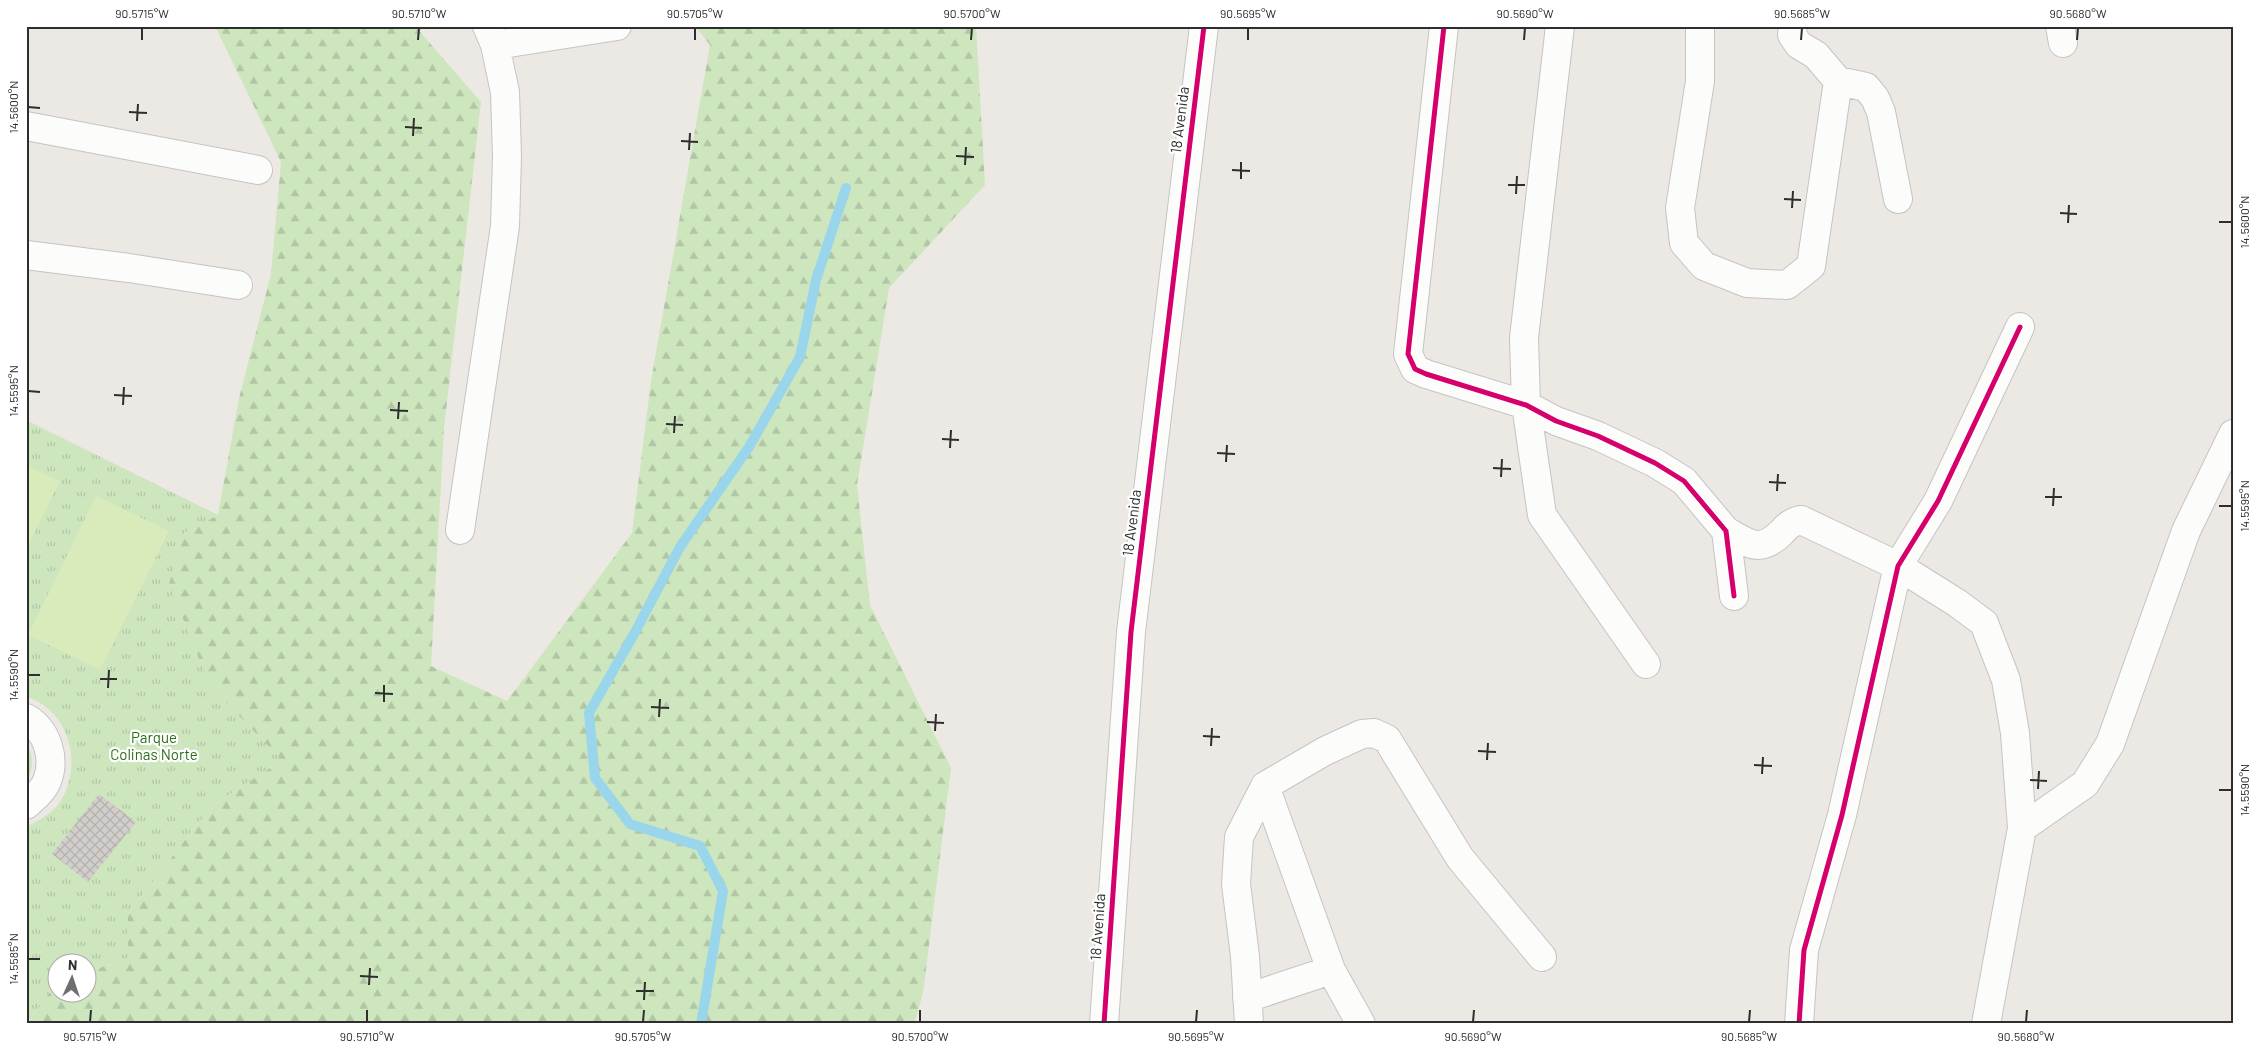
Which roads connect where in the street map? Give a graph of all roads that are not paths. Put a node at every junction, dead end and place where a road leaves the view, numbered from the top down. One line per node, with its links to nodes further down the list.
1 (617, 26): 7 (street)
2 (1204, 26): 29 (street, 18 Avenida)
3 (1444, 26): 15 (street)
4 (1560, 26): 15 (street)
5 (1700, 26): 8 (street)
6 (1792, 30): 8 (street)
7 (491, 35): 17 (street)
8 (1838, 81): 11 (street)
9 (26, 126): 10 (street)
10 (258, 170)
11 (1898, 199)
12 (26, 256): 13 (street)
13 (238, 286)
14 (2020, 327): 19 (street)
15 (1526, 405): 18 (street); 21 (street)
16 (2233, 434): 25 (street)
17 (460, 530)
18 (1726, 531): 19 (street); 20 (street)
19 (1898, 566): 25 (street); 31 (street)
20 (1734, 596)
21 (1646, 664)
22 (26, 718): 24 (street)
23 (1265, 786): 26 (street); 27 (street); 28 (street)
24 (26, 805)
25 (2022, 828): 32 (street)
26 (1542, 957)
27 (1331, 970): 28 (street); 30 (street)
28 (1248, 1011)
29 (1104, 1024)
30 (1361, 1024)
31 (1799, 1024)
32 (1986, 1024)

